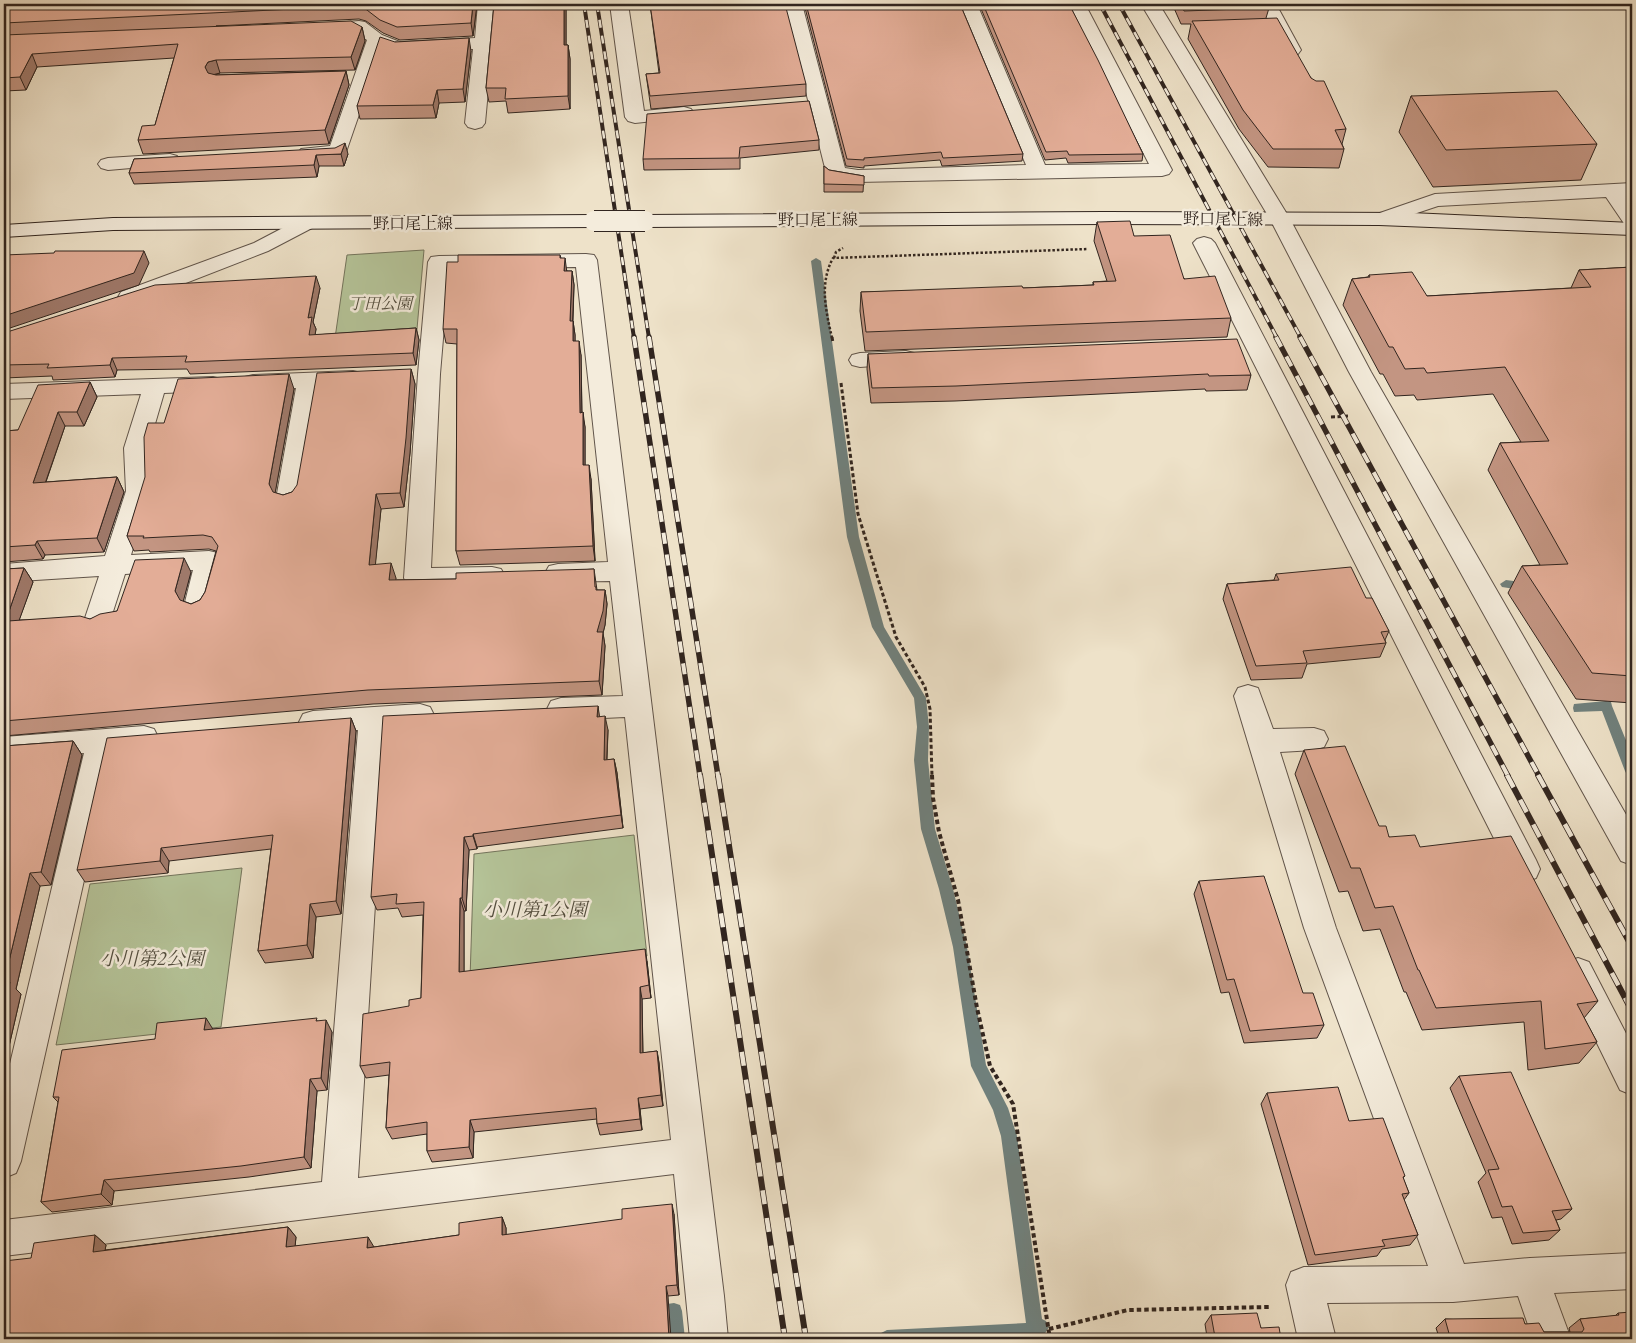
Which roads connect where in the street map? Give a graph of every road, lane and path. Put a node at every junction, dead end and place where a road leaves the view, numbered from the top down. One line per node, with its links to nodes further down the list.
1 (488, 4): 12 (street)
2 (624, 4): 14 (street)
3 (793, 4): 19 (street)
4 (968, 4): 19 (street)
5 (1076, 4): 19 (street)
6 (1150, 4): 22 (street)
7 (1267, 4): 8 (street)
8 (1280, 28): 10 (street); 13 (street)
9 (306, 29): 11 (street)
10 (1261, 29)
11 (376, 40): 12 (street); 16 (street)
12 (484, 43): 15 (street)
13 (1302, 67)
14 (704, 112)
15 (475, 123)
16 (290, 154)
17 (185, 159): 18 (street)
18 (108, 164)
19 (1038, 171)
20 (1632, 189): 21 (street)
21 (1612, 190): 23 (street); 24 (street)
22 (1280, 219): 23 (street, 野口尾上線); 25 (street, 野口尾上線, bridge); 39 (street)
23 (1381, 219): 26 (street, 野口尾上線)
24 (1632, 221)
25 (305, 224): 27 (street, 野口尾上線); 30 (street)
26 (1632, 229)
27 (4, 231)
28 (1204, 243): 40 (street)
29 (1088, 249): 31 (path)
30 (107, 306)
31 (835, 350)
32 (914, 350): 33 (street)
33 (860, 360)
34 (374, 377): 36 (street)
35 (840, 377): 70 (path)
36 (309, 380): 37 (street); 41 (street)
37 (155, 386): 38 (street); 42 (street)
38 (4, 391)
39 (1385, 416): 40 (path); 58 (street)
40 (1295, 418): 59 (street)
41 (288, 499)
42 (115, 565): 44 (street); 45 (street); 46 (street)
43 (623, 571): 43 (street); 48 (street)
44 (4, 573)
45 (197, 606)
46 (97, 621)
47 (1248, 696): 56 (street)
48 (639, 706): 49 (street); 62 (street)
49 (540, 710)
50 (442, 714): 51 (street)
51 (373, 717): 52 (street); 64 (street)
52 (285, 724)
53 (169, 734): 55 (street)
54 (1314, 739): 56 (street)
55 (101, 740): 57 (street); 63 (street)
56 (1262, 741): 68 (street)
57 (4, 748)
58 (1632, 852)
59 (1538, 894)
60 (1565, 947): 61 (street)
61 (1632, 1079)
62 (690, 1155): 64 (street); 71 (street)
63 (4, 1161)
64 (339, 1198): 65 (street)
65 (4, 1238)
66 (1632, 1271): 67 (street)
67 (1530, 1276): 68 (street); 73 (street)
68 (1453, 1284): 69 (street)
69 (1313, 1323): 70 (path)
70 (1049, 1329): 72 (path)
71 (709, 1339)
72 (1050, 1339)
73 (1552, 1339)

